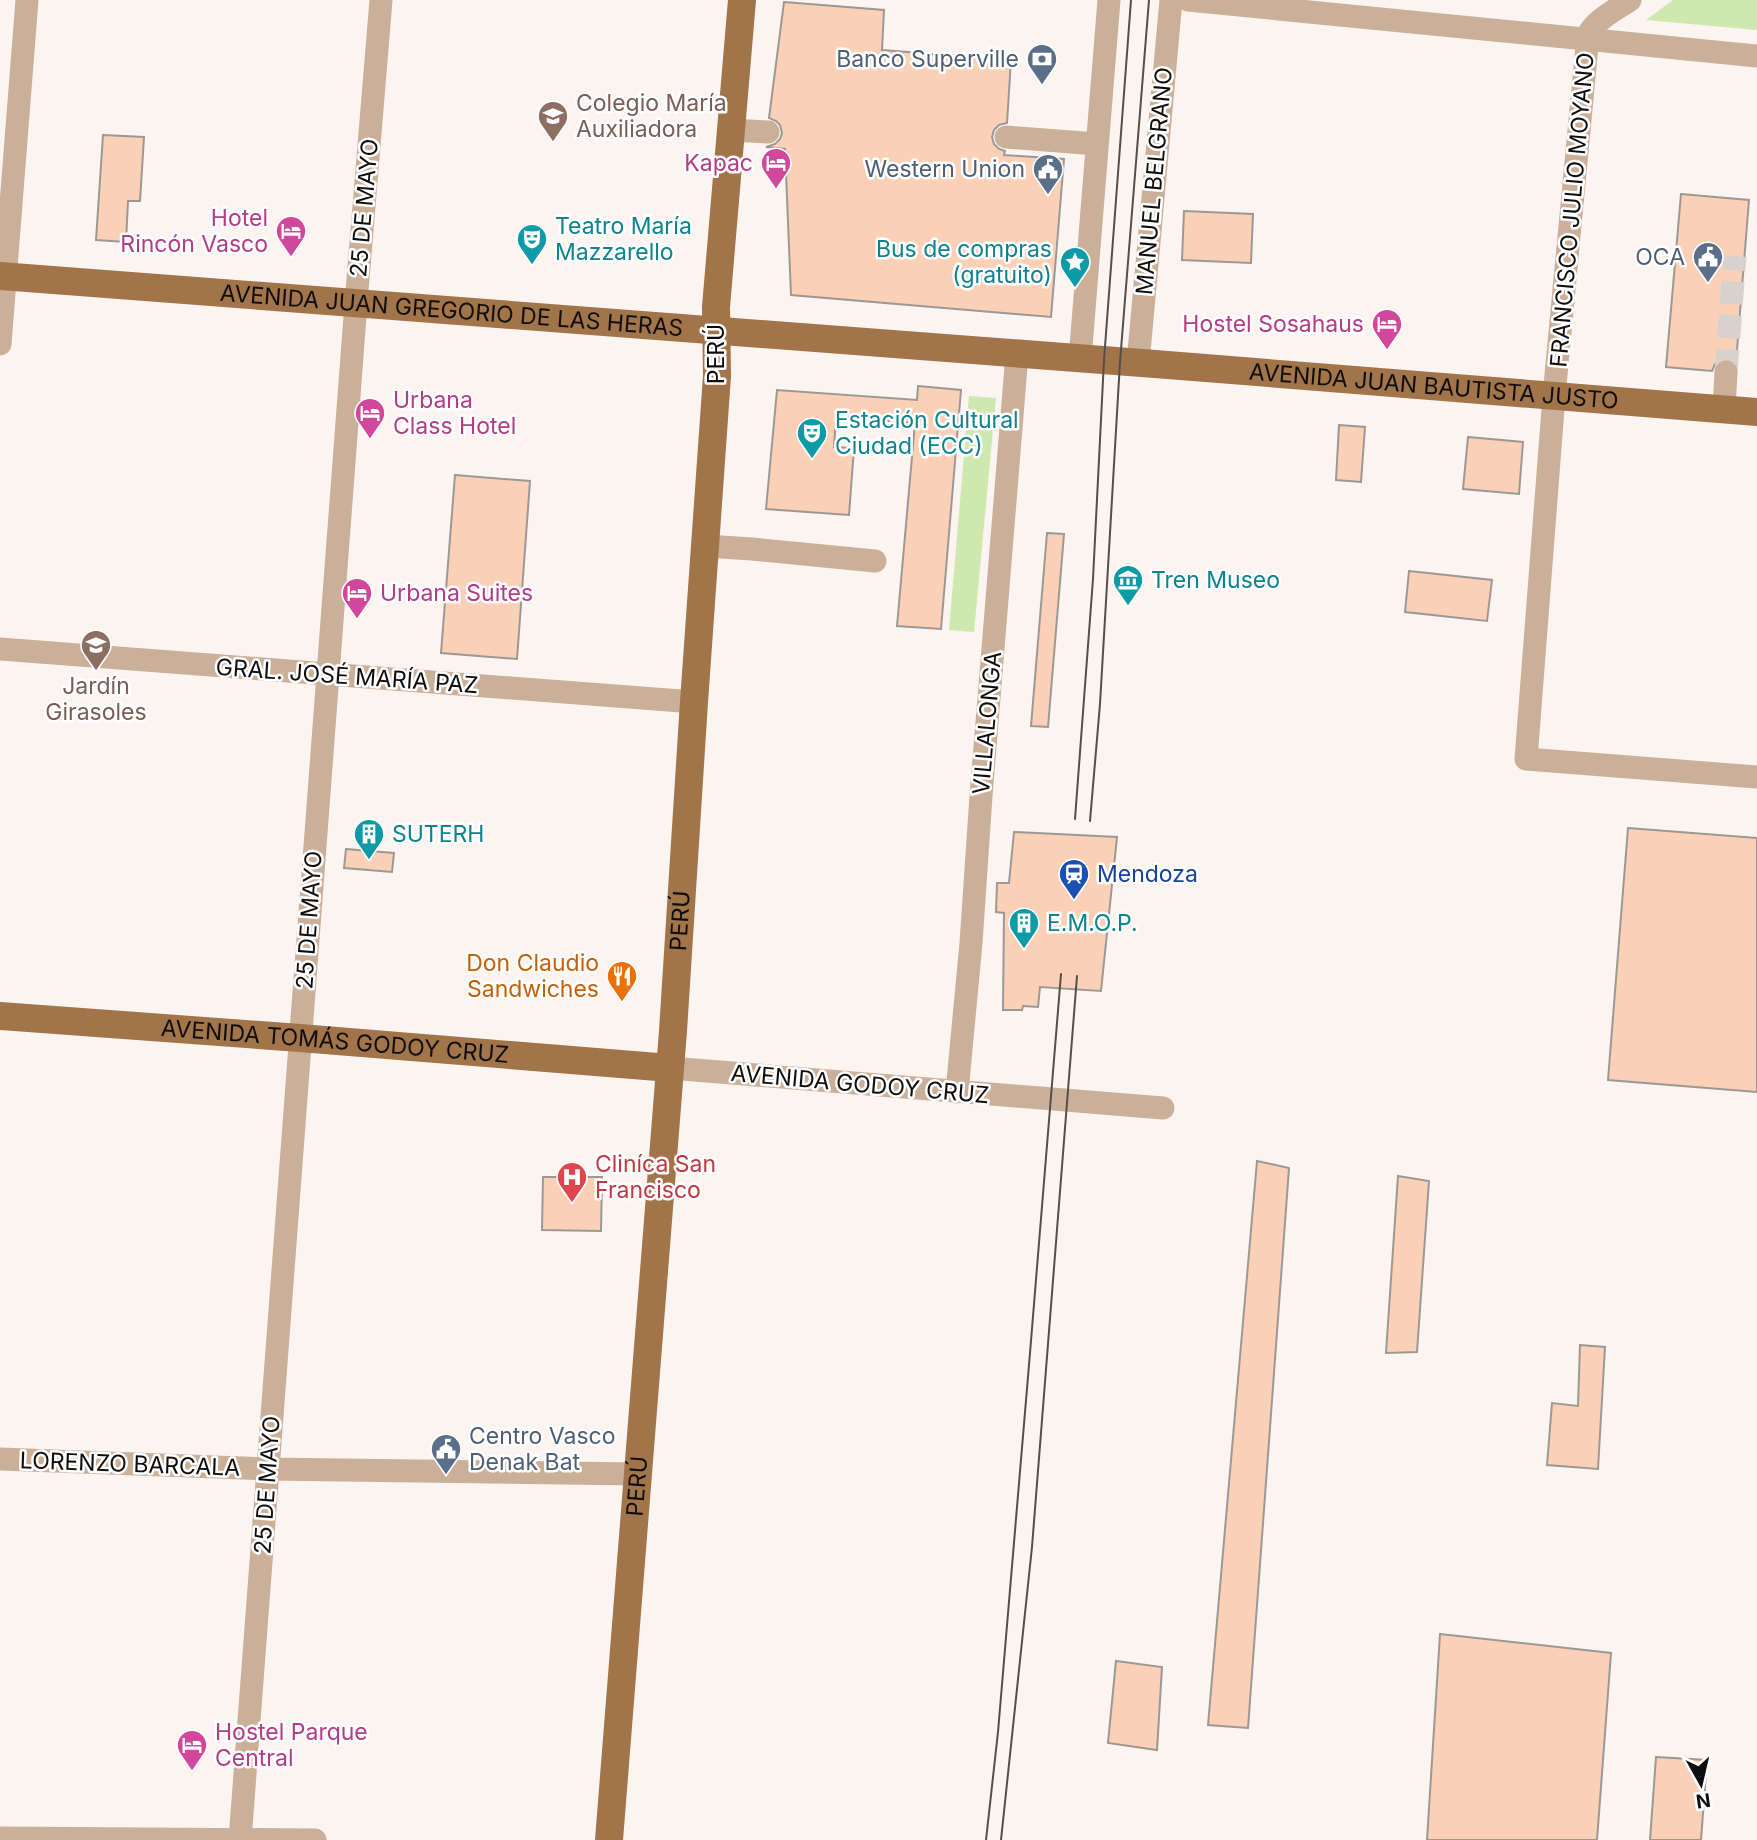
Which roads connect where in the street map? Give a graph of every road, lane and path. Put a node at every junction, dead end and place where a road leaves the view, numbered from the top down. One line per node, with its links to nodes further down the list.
1 (27, 0): 14 (street)
2 (381, 0): 15 (street, 25 DE MAYO)
3 (742, 0): 10 (main road, PERÚ)
4 (1109, 0): 13 (street)
5 (1171, 0): 20 (street, MANUEL BELGRANO)
6 (1188, 0): 8 (street)
7 (1630, 0): 8 (street)
8 (1588, 38): 9 (street); 22 (street, FRANCISCO JULIO MOYANO)
9 (1757, 55)
10 (731, 130): 11 (street); 16 (main road, PERÚ)
11 (768, 132)
12 (1005, 141): 13 (street)
13 (1097, 148): 19 (street)
14 (3, 276): 15 (main road, AVENIDA JUAN GREGORIO DE LAS HERAS); 17 (street)
15 (356, 303): 16 (main road, AVENIDA JUAN GREGORIO DE LAS HERAS); 28 (street, 25 DE MAYO)
16 (716, 331): 18 (main road, AVENIDA JUAN GREGORIO DE LAS HERAS); 25 (main road, PERÚ)
17 (0, 344)
18 (1017, 354): 19 (main road, AVENIDA JUAN GREGORIO DE LAS HERAS); 34 (street, VILLALONGA)
19 (1080, 359): 20 (main road, AVENIDA JUAN GREGORIO DE LAS HERAS)
20 (1125, 362): 22 (main road, AVENIDA JUAN BAUTISTA JUSTO)
21 (1726, 372): 23 (street)
22 (1554, 396): 23 (main road, AVENIDA JUAN BAUTISTA JUSTO); 30 (street, FRANCISCO JULIO MOYANO)
23 (1724, 409): 24 (main road, AVENIDA JUAN BAUTISTA JUSTO)
24 (1757, 412)
25 (706, 546): 26 (street); 29 (main road, PERÚ)
26 (875, 561)
27 (0, 649): 28 (street, GRAL. JOSÉ MARÍA PAZ)
28 (328, 674): 29 (street, GRAL. JOSÉ MARÍA PAZ); 32 (street, 25 DE MAYO)
29 (694, 702): 33 (main road, PERÚ)
30 (1757, 777)
31 (0, 1016): 32 (main road, AVENIDA TOMÁS GODOY CRUZ)
32 (300, 1038): 33 (main road, AVENIDA TOMÁS GODOY CRUZ); 37 (street, 25 DE MAYO)
33 (670, 1068): 34 (street, AVENIDA GODOY CRUZ); 38 (main road, PERÚ)
34 (957, 1092): 35 (street, AVENIDA GODOY CRUZ)
35 (1163, 1108)
36 (0, 1459): 37 (street, LORENZO BARCALA)
37 (268, 1469): 38 (street, LORENZO BARCALA); 40 (street, 25 DE MAYO)
38 (637, 1474): 42 (main road, PERÚ)
39 (0, 1838): 40 (street)
40 (240, 1840): 41 (street)
41 (315, 1840)
42 (609, 1840)

